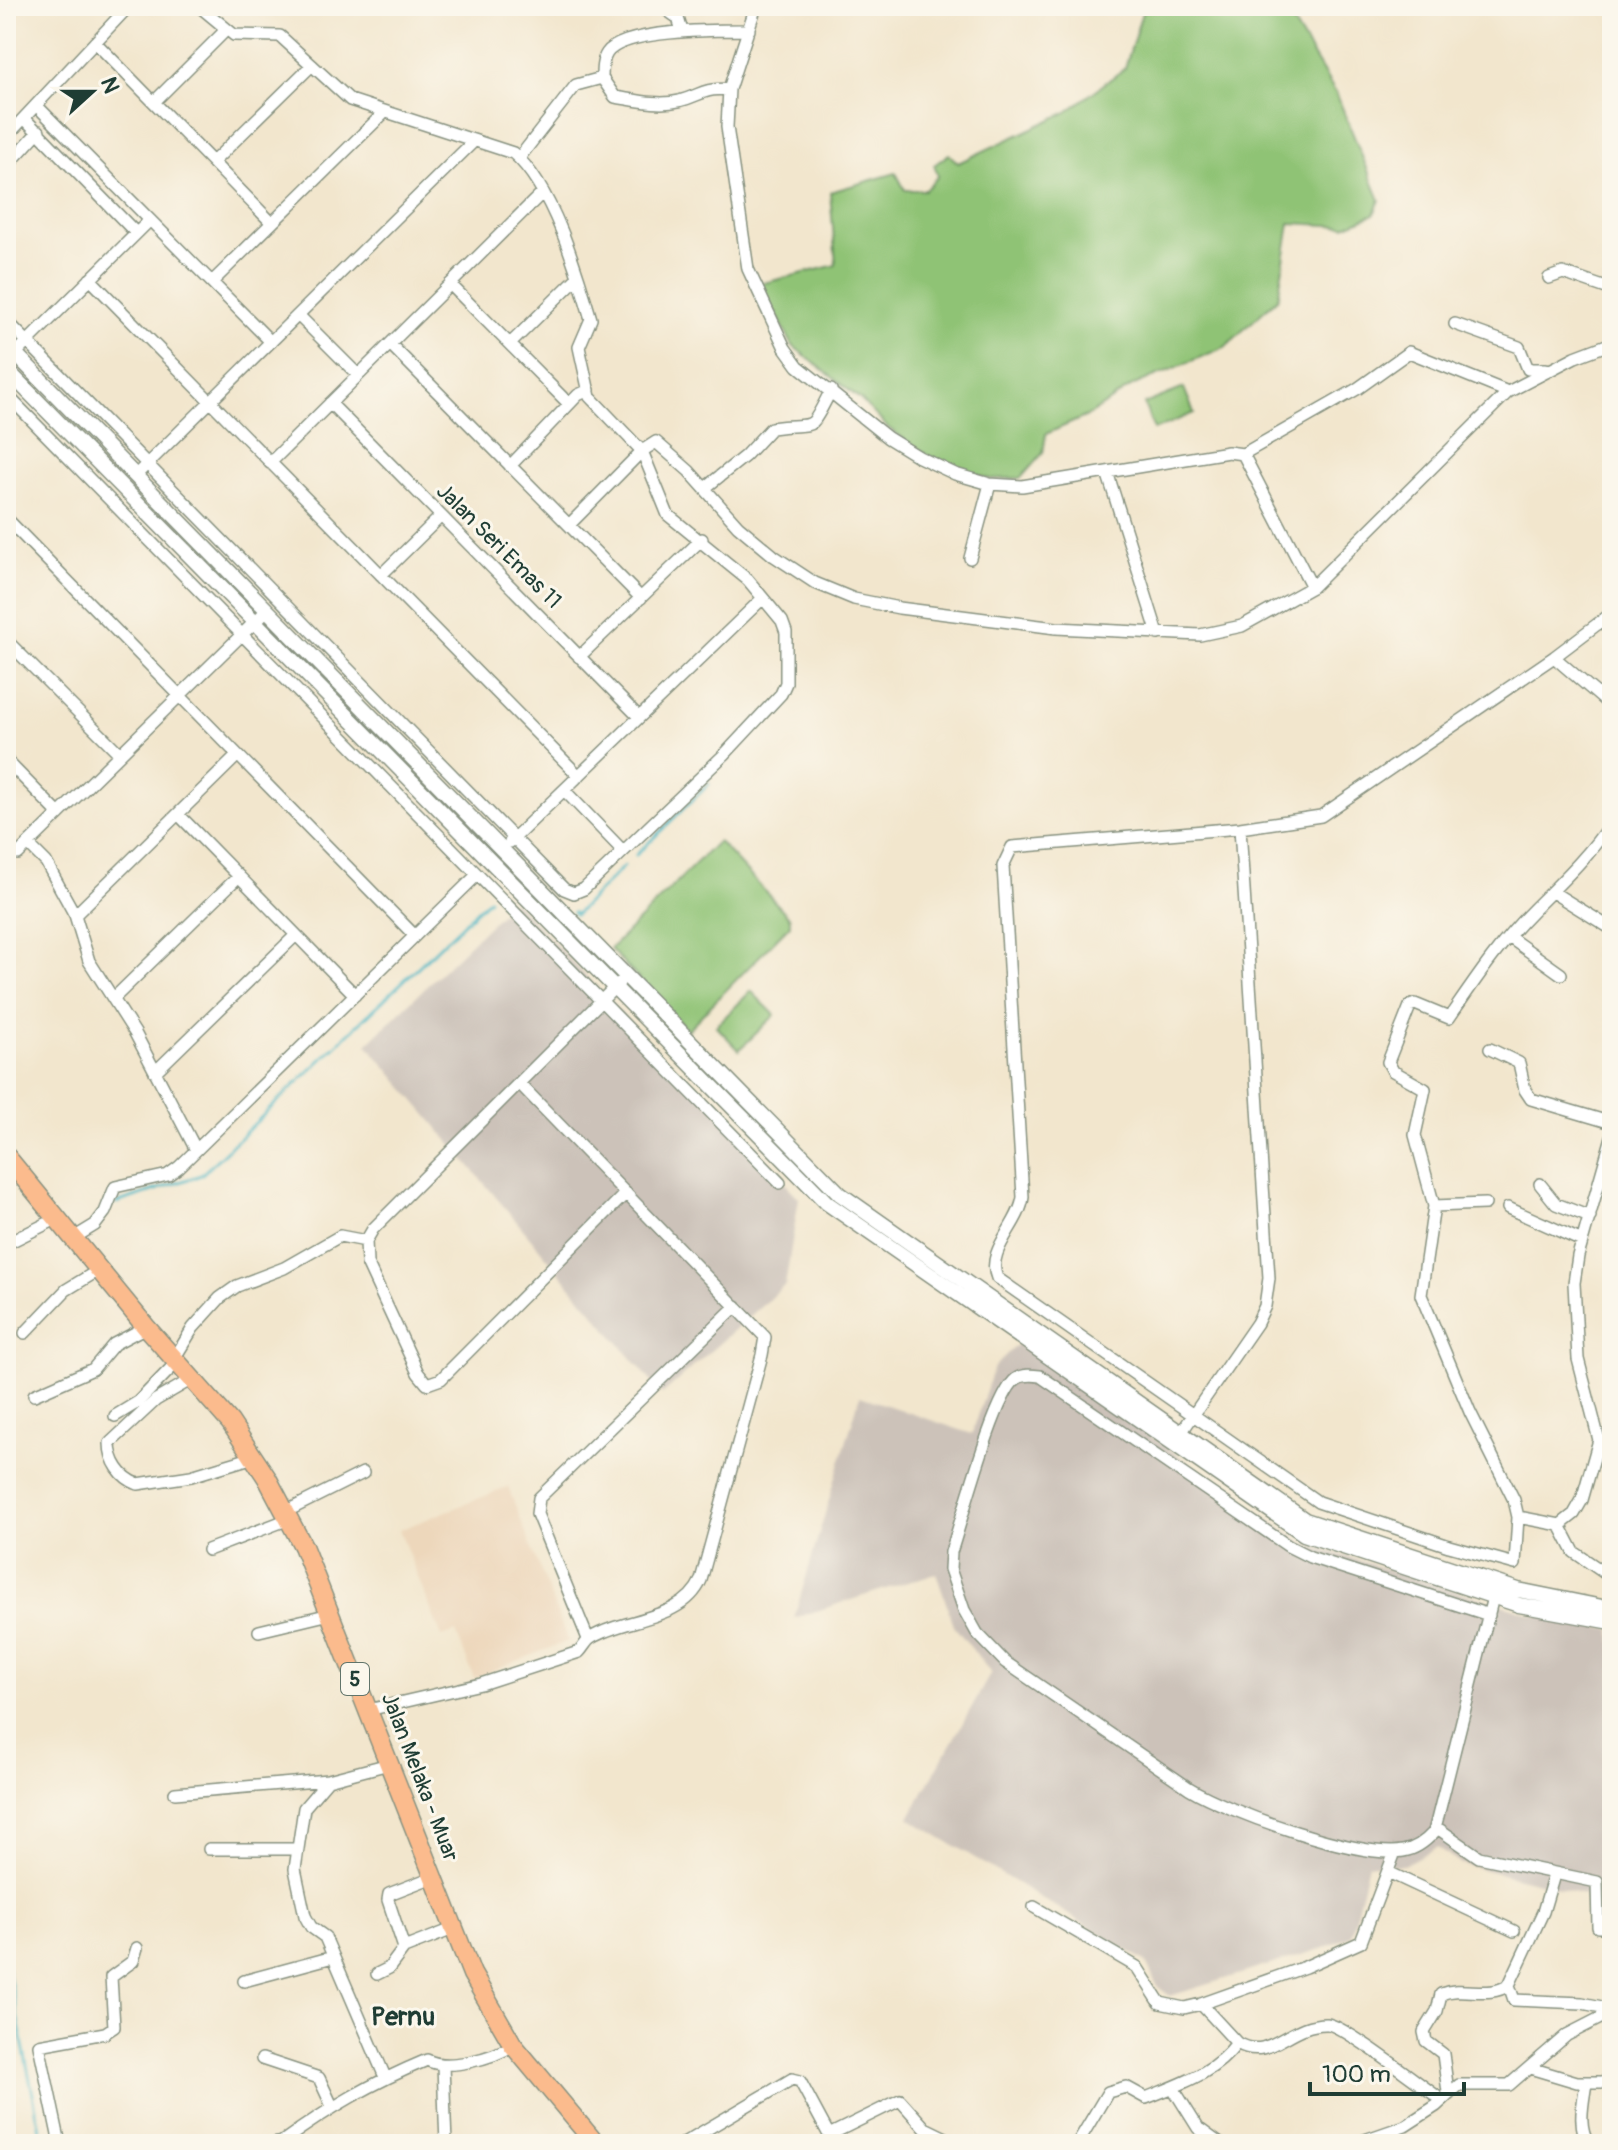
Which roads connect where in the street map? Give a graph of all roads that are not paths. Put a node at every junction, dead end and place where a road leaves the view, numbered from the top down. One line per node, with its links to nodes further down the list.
1 (129, 6): 8 (street)
2 (199, 6): 5 (street)
3 (661, 6): 7 (street)
4 (756, 6): 6 (street)
5 (227, 29): 9 (street); 12 (street)
6 (749, 30): 7 (street); 11 (street)
7 (682, 31): 10 (street)
8 (95, 42): 12 (street); 13 (street)
9 (312, 65): 14 (street); 20 (street)
10 (602, 78): 11 (street); 19 (street)
11 (729, 89): 44 (street)
12 (154, 102): 20 (street)
13 (36, 105): 15 (street); 23 (street)
14 (384, 113): 18 (street); 24 (street)
15 (24, 118): 16 (street); 17 (street)
16 (39, 131): 21 (street); 25 (street)
17 (6, 137)
18 (473, 142): 19 (street); 32 (street)
19 (519, 158): 22 (street)
20 (213, 162): 24 (street)
21 (6, 167)
22 (542, 193): 26 (street); 30 (street)
23 (150, 220): 25 (street); 29 (street)
24 (272, 223): 29 (street)
25 (136, 233): 28 (street)
26 (577, 278): 39 (street); 43 (street)
27 (1549, 278): 31 (street)
28 (90, 279): 35 (street); 47 (street)
29 (212, 282): 36 (street)
30 (450, 284): 38 (street); 39 (street)
31 (1612, 290)
32 (298, 315): 36 (street); 42 (street)
33 (6, 320): 35 (street)
34 (1455, 324): 41 (street)
35 (27, 342): 40 (street); 53 (street)
36 (271, 342): 47 (street)
37 (1612, 343): 41 (street)
38 (390, 344): 42 (street); 54 (street)
39 (510, 344): 49 (street)
40 (8, 357): 56 (street); 70 (street)
41 (1550, 369): 45 (street)
42 (358, 375): 48 (street)
43 (589, 390): 49 (street); 50 (street)
44 (831, 390): 57 (street); 58 (street)
45 (1508, 392): 51 (street); 65 (street)
46 (6, 394): 71 (street)
47 (210, 402): 52 (street); 53 (street)
48 (330, 403): 52 (street); 59 (street, Jalan Seri Emas 11)
49 (569, 404): 54 (street)
50 (642, 451): 58 (street); 61 (street); 62 (street)
51 (1243, 454): 55 (street); 65 (street)
52 (270, 463): 64 (street)
53 (147, 464): 56 (street); 88 (street)
54 (510, 466): 61 (street)
55 (1108, 475): 57 (street); 72 (street)
56 (135, 476): 68 (street)
57 (990, 484): 63 (street)
58 (705, 488): 72 (street)
59 (441, 516): 64 (street); 74 (street, Jalan Seri Emas 11)
60 (6, 518): 76 (street)
61 (569, 525): 66 (street)
62 (702, 539): 66 (street); 67 (street)
63 (970, 558)
64 (381, 575): 82 (street)
65 (1312, 587): 72 (street)
66 (641, 598): 74 (street)
67 (763, 598): 78 (street); 91 (street)
68 (266, 611): 70 (street); 90 (street)
69 (1612, 613): 75 (street)
70 (254, 622): 71 (street); 93 (street)
71 (243, 634): 76 (street); 94 (street)
72 (1158, 634)
73 (6, 640): 79 (street)
74 (579, 657): 78 (street, Jalan Seri Emas 11)
75 (1554, 657): 77 (street); 87 (street)
76 (180, 695): 79 (street); 80 (street)
77 (1612, 707)
78 (639, 717): 82 (street)
79 (120, 754): 84 (street)
80 (238, 755): 85 (street); 100 (street)
81 (6, 760): 84 (street)
82 (579, 776): 83 (street)
83 (564, 790): 88 (street); 91 (street)
84 (59, 814): 89 (street)
85 (178, 814): 95 (street); 97 (street)
86 (1612, 821): 96 (street)
87 (1240, 828): 135 (street); 135 (street)
88 (514, 838): 90 (street); 91 (street)
89 (28, 844): 92 (street); 97 (street)
90 (502, 850): 93 (street); 103 (street)
91 (623, 851)
92 (18, 854)
93 (490, 862): 104 (street)
94 (477, 875): 100 (street); 107 (street)
95 (239, 876): 99 (street); 106 (street)
96 (1554, 893): 98 (street); 101 (street)
97 (75, 915): 106 (street)
98 (1612, 929)
99 (296, 935): 105 (street); 109 (street)
100 (415, 936): 105 (street)
101 (1509, 937): 102 (street); 119 (street)
102 (1561, 974)
103 (625, 977): 104 (street); 136 (street)
104 (613, 989): 107 (street); 136 (street)
105 (355, 995): 113 (street)
106 (115, 997): 109 (street)
107 (601, 1001): 110 (street); 115 (street)
108 (1490, 1049): 111 (street)
109 (155, 1072): 113 (street)
110 (519, 1083): 117 (street); 124 (street)
111 (1612, 1123)
112 (1612, 1137): 121 (street)
113 (196, 1150): 123 (street)
114 (6, 1156): 122 (main road, Jalan Melaka - Muar / 5)
115 (780, 1183)
116 (1540, 1184): 121 (street)
117 (626, 1193): 124 (street); 128 (street)
118 (1485, 1204): 119 (street)
119 (1434, 1206): 142 (street)
120 (1508, 1208): 125 (street)
121 (1590, 1217): 125 (street)
122 (56, 1219): 123 (main road, Jalan Melaka - Muar / 5); 126 (street)
123 (72, 1239): 127 (main road, Jalan Melaka - Muar / 5)
124 (366, 1241): 131 (street)
125 (1582, 1241): 137 (street)
126 (6, 1244)
127 (99, 1270): 129 (main road, Jalan Melaka - Muar / 5); 130 (street)
128 (736, 1306): 152 (street); 152 (street)
129 (146, 1327): 131 (main road, Jalan Melaka - Muar / 5); 133 (street)
130 (25, 1333)
131 (176, 1360): 132 (main road, Jalan Melaka - Muar / 5); 134 (street)
132 (192, 1379): 139 (main road, Jalan Melaka - Muar / 5); 139 (street)
133 (34, 1395)
134 (115, 1416)
135 (1193, 1416): 136 (street); 142 (street)
136 (1177, 1438): 146 (street)
137 (1599, 1440): 138 (street); 143 (street)
138 (1612, 1441)
139 (254, 1457): 141 (main road, Jalan Melaka - Muar / 5)
140 (363, 1473): 141 (street)
141 (287, 1516): 144 (street); 148 (main road, Jalan Melaka - Muar / 5)
142 (1518, 1517): 143 (street)
143 (1560, 1525): 145 (street)
144 (208, 1550)
145 (1612, 1578)
146 (1495, 1590): 147 (street); 149 (street); 150 (street)
147 (1612, 1609)
148 (330, 1614): 151 (street); 153 (main road, Jalan Melaka - Muar / 5)
149 (1489, 1615): 159 (street); 162 (street)
150 (1612, 1622)
151 (259, 1631)
152 (588, 1639): 153 (street)
153 (368, 1710): 154 (main road, Jalan Melaka - Muar / 5)
154 (389, 1764): 155 (street); 165 (main road, Jalan Melaka - Muar / 5)
155 (328, 1780): 156 (street); 158 (street)
156 (284, 1784): 157 (street); 158 (street)
157 (175, 1793)
158 (309, 1802): 161 (street)
159 (1436, 1827): 162 (street); 164 (street)
160 (209, 1849): 161 (street)
161 (297, 1849): 172 (street)
162 (1395, 1852): 163 (street)
163 (1388, 1872): 169 (street); 176 (street)
164 (1554, 1875): 167 (street); 175 (street)
165 (433, 1877): 168 (main road, Jalan Melaka - Muar / 5); 171 (street)
166 (1034, 1907): 176 (street)
167 (1612, 1927)
168 (453, 1929): 171 (street); 179 (main road, Jalan Melaka - Muar / 5)
169 (1514, 1931)
170 (137, 1948): 191 (street)
171 (404, 1948): 173 (street)
172 (333, 1957): 174 (street); 183 (street)
173 (377, 1974)
174 (244, 1981)
175 (1509, 1985): 177 (street); 187 (street)
176 (1201, 2004): 178 (street)
177 (1612, 2011): 182 (street)
178 (1237, 2043): 186 (street); 187 (street)
179 (506, 2050): 181 (street); 190 (main road, Jalan Melaka - Muar / 5)
180 (262, 2059): 188 (street)
181 (443, 2065): 183 (street); 193 (street)
182 (1530, 2068): 185 (street); 187 (street)
183 (385, 2077): 188 (street)
184 (1612, 2082): 185 (street)
185 (1586, 2083): 199 (street)
186 (1173, 2088): 196 (street); 197 (street)
187 (1445, 2096): 198 (street)
188 (332, 2106): 192 (street)
189 (834, 2140): 194 (street); 195 (street)
190 (591, 2142)
191 (60, 2144)
192 (273, 2144)
193 (446, 2144)
194 (682, 2144)
195 (958, 2144)
196 (1077, 2144)
197 (1220, 2144)
198 (1353, 2144)
199 (1589, 2144)

